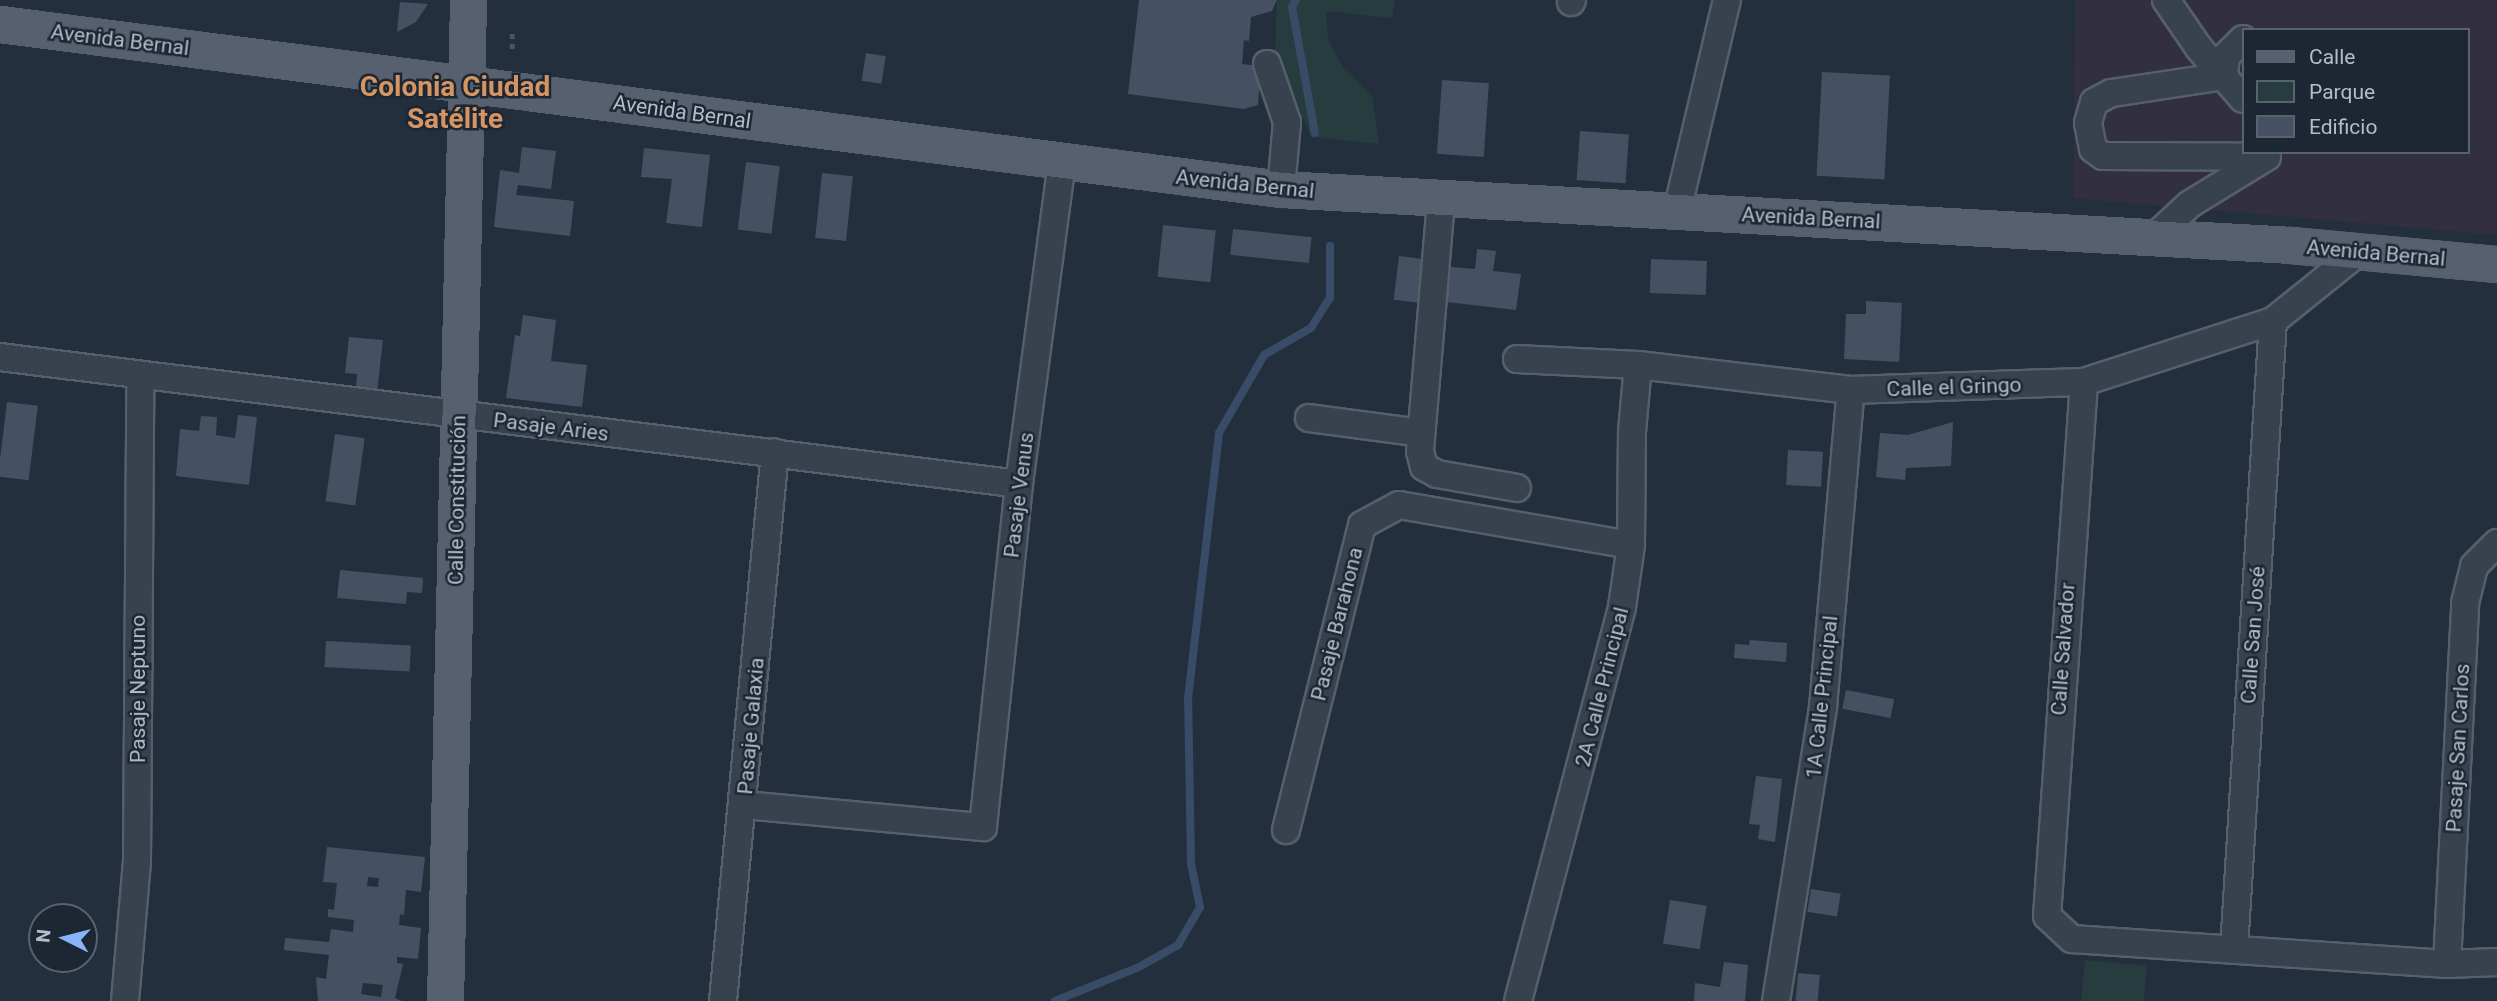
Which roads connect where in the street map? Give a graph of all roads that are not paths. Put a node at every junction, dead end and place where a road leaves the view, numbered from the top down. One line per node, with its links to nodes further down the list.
1 (468, 0): 7 (main road, Calle Constitución)
2 (1727, 0): 13 (street)
3 (2166, 0): 8 (street)
4 (0, 24): 7 (main road, Avenida Bernal)
5 (2242, 40): 8 (street)
6 (1267, 64): 11 (street)
7 (469, 84): 10 (main road, Avenida Bernal); 24 (main road, Calle Constitución)
8 (2238, 90): 9 (street)
9 (2266, 155): 14 (street)
10 (1062, 163): 11 (main road, Avenida Bernal); 28 (street, Pasaje Venus)
11 (1281, 189): 12 (main road, Avenida Bernal)
12 (1441, 201): 13 (main road, Avenida Bernal); 26 (street)
13 (1677, 211): 14 (main road, Avenida Bernal)
14 (2152, 238): 15 (main road, Avenida Bernal)
15 (2360, 251): 16 (main road, Avenida Bernal); 17 (street, Calle el Gringo)
16 (2497, 264)
17 (2273, 321): 22 (street, Calle el Gringo); 34 (street, Calle San José)
18 (0, 357): 21 (street, Pasaje Aries)
19 (1517, 359): 20 (street, Calle el Gringo)
20 (1638, 365): 23 (street, Calle el Gringo); 31 (street, 2A Calle Principal)
21 (140, 376): 24 (street, Pasaje Aries); 37 (street, Pasaje Neptuno)
22 (2084, 382): 23 (street, Calle el Gringo); 34 (street, Calle Salvador)
23 (1851, 390): 41 (street, 1A Calle Principal)
24 (458, 415): 27 (street, Pasaje Aries); 38 (main road, Calle Constitución)
25 (1308, 418): 26 (street)
26 (1420, 433): 29 (street)
27 (775, 452): 28 (street, Pasaje Aries); 32 (street, Pasaje Galaxia)
28 (1019, 484): 32 (street, Pasaje Venus)
29 (1517, 488)
30 (2497, 542): 36 (street, Pasaje San Carlos)
31 (1631, 545): 33 (street, Pasaje Barahona); 40 (street, 2A Calle Principal)
32 (744, 805): 39 (street, Pasaje Galaxia)
33 (1286, 830)
34 (2234, 949): 36 (street)
35 (2497, 962): 36 (street)
36 (2447, 964)
37 (125, 1001)
38 (445, 1001)
39 (723, 1001)
40 (1518, 1001)
41 (1776, 1001)

